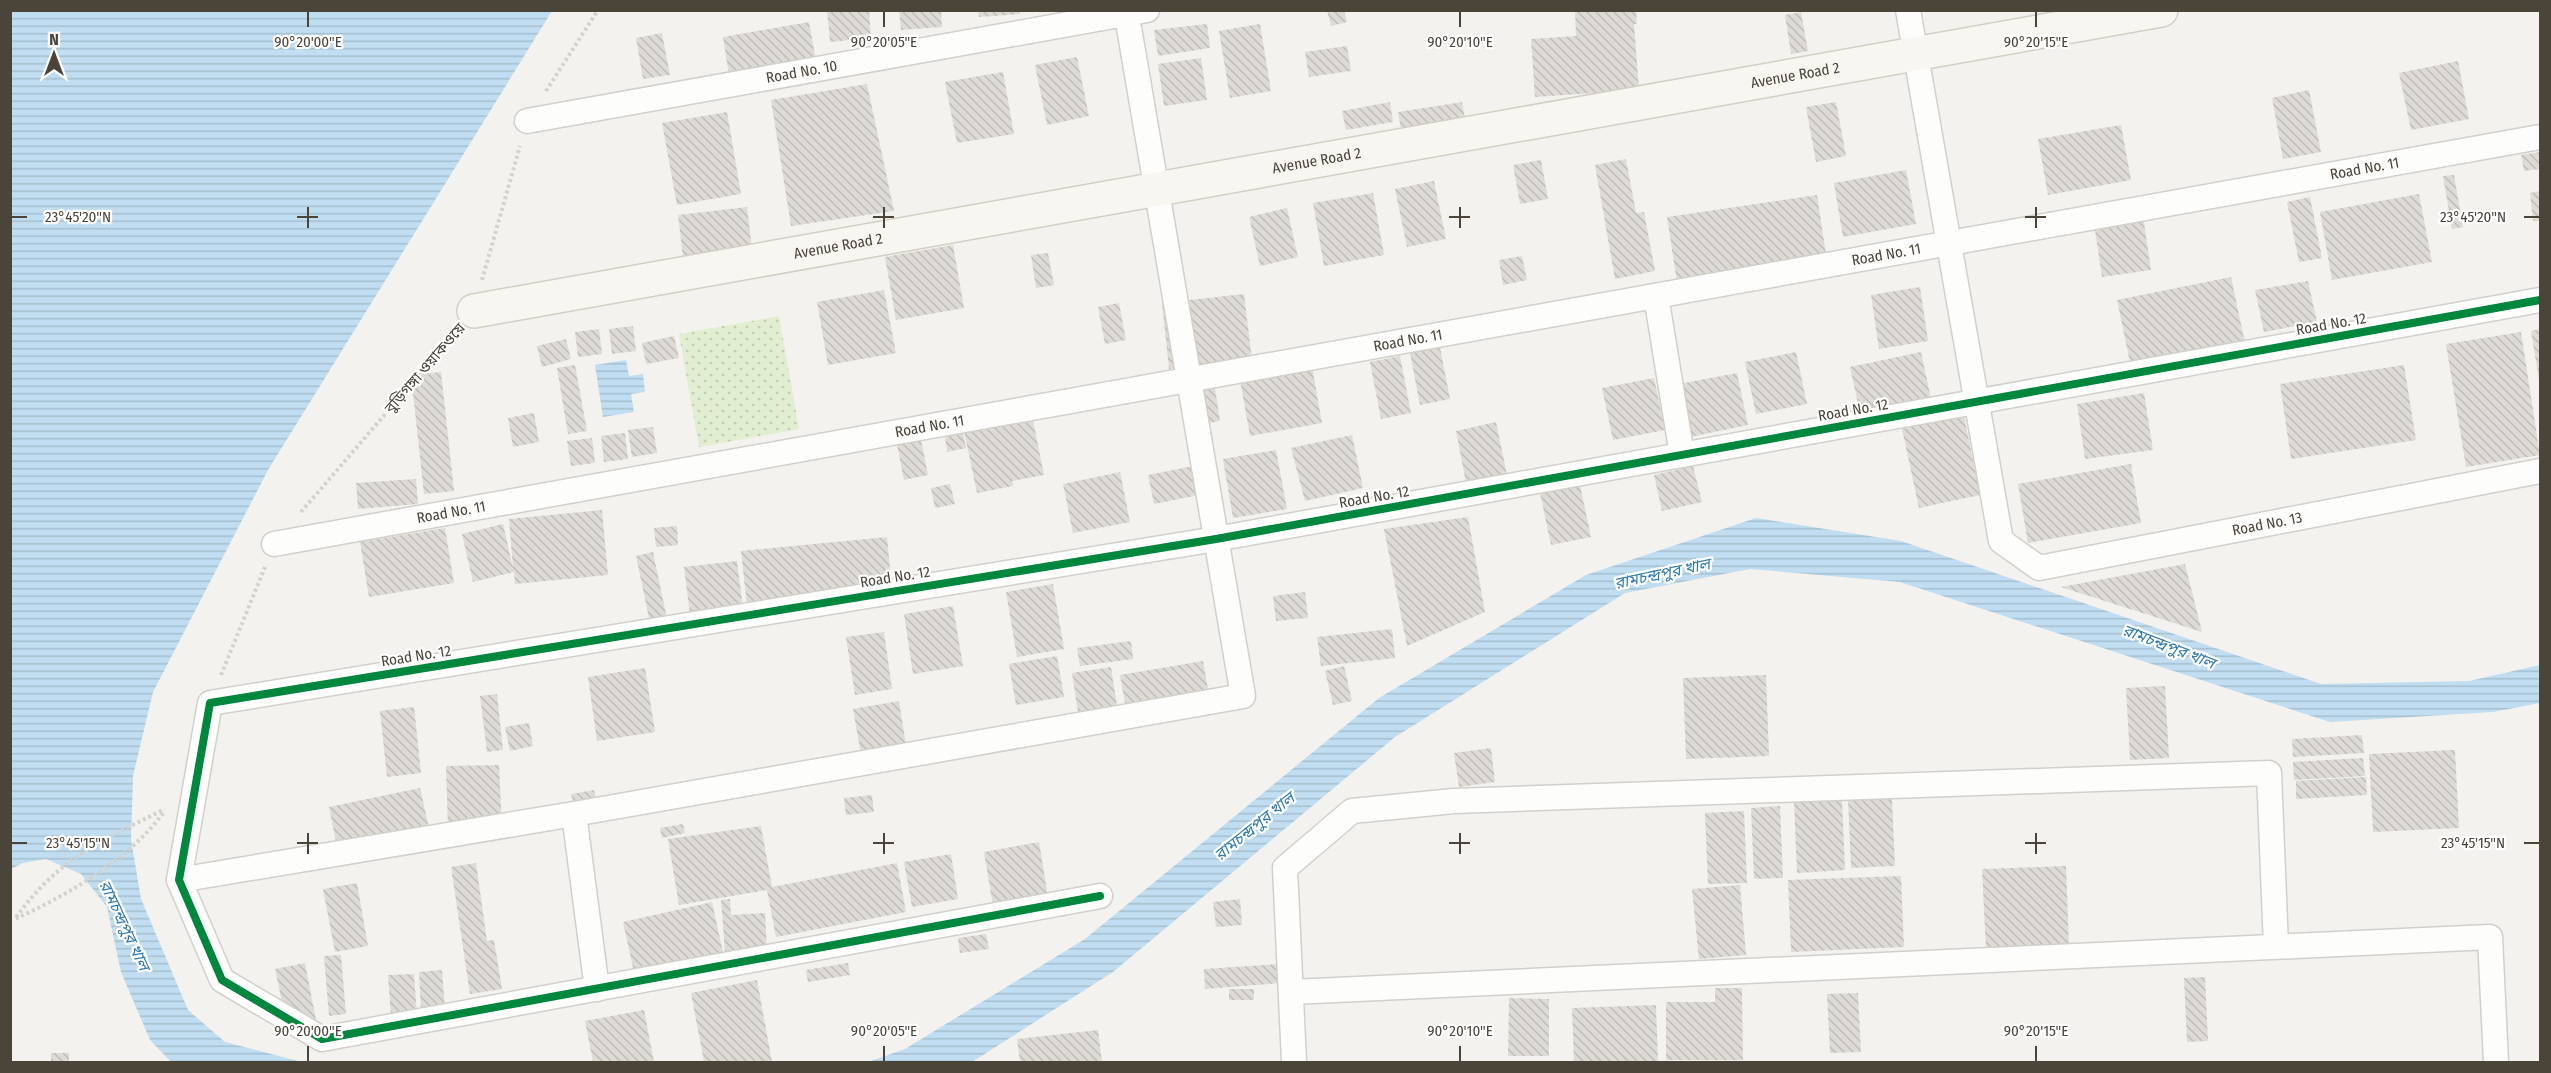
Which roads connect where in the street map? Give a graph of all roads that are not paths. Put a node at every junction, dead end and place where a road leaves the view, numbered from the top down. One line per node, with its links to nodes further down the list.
1 (1908, 10): 4 (street)
2 (2161, 10): 4 (street, Avenue Road 2)
3 (1133, 12): 5 (street, Road No. 10); 7 (street)
4 (1916, 54): 7 (street, Avenue Road 2); 8 (street)
5 (527, 121)
6 (2541, 137): 8 (street, Road No. 11)
7 (1156, 190): 11 (street, Avenue Road 2); 12 (street)
8 (1949, 244): 9 (street, Road No. 11); 13 (street)
9 (1656, 296): 12 (street, Road No. 11); 14 (street)
10 (2541, 300): 13 (street, Road No. 12)
11 (474, 311)
12 (1188, 380): 16 (street); 17 (street, Road No. 11)
13 (1977, 402): 14 (street, Road No. 12); 15 (street, Road No. 13)
14 (1682, 455): 16 (street, Road No. 12)
15 (2541, 471)
16 (1216, 539): 18 (street); 19 (street, Road No. 12)
17 (274, 544)
18 (574, 814): 19 (street); 22 (street)
19 (179, 880): 22 (street)
20 (1100, 896): 22 (street)
21 (2276, 946): 23 (street); 23 (street); 25 (street)
22 (597, 988)
23 (1292, 992): 24 (street)
24 (1294, 1062)
25 (2496, 1062)

